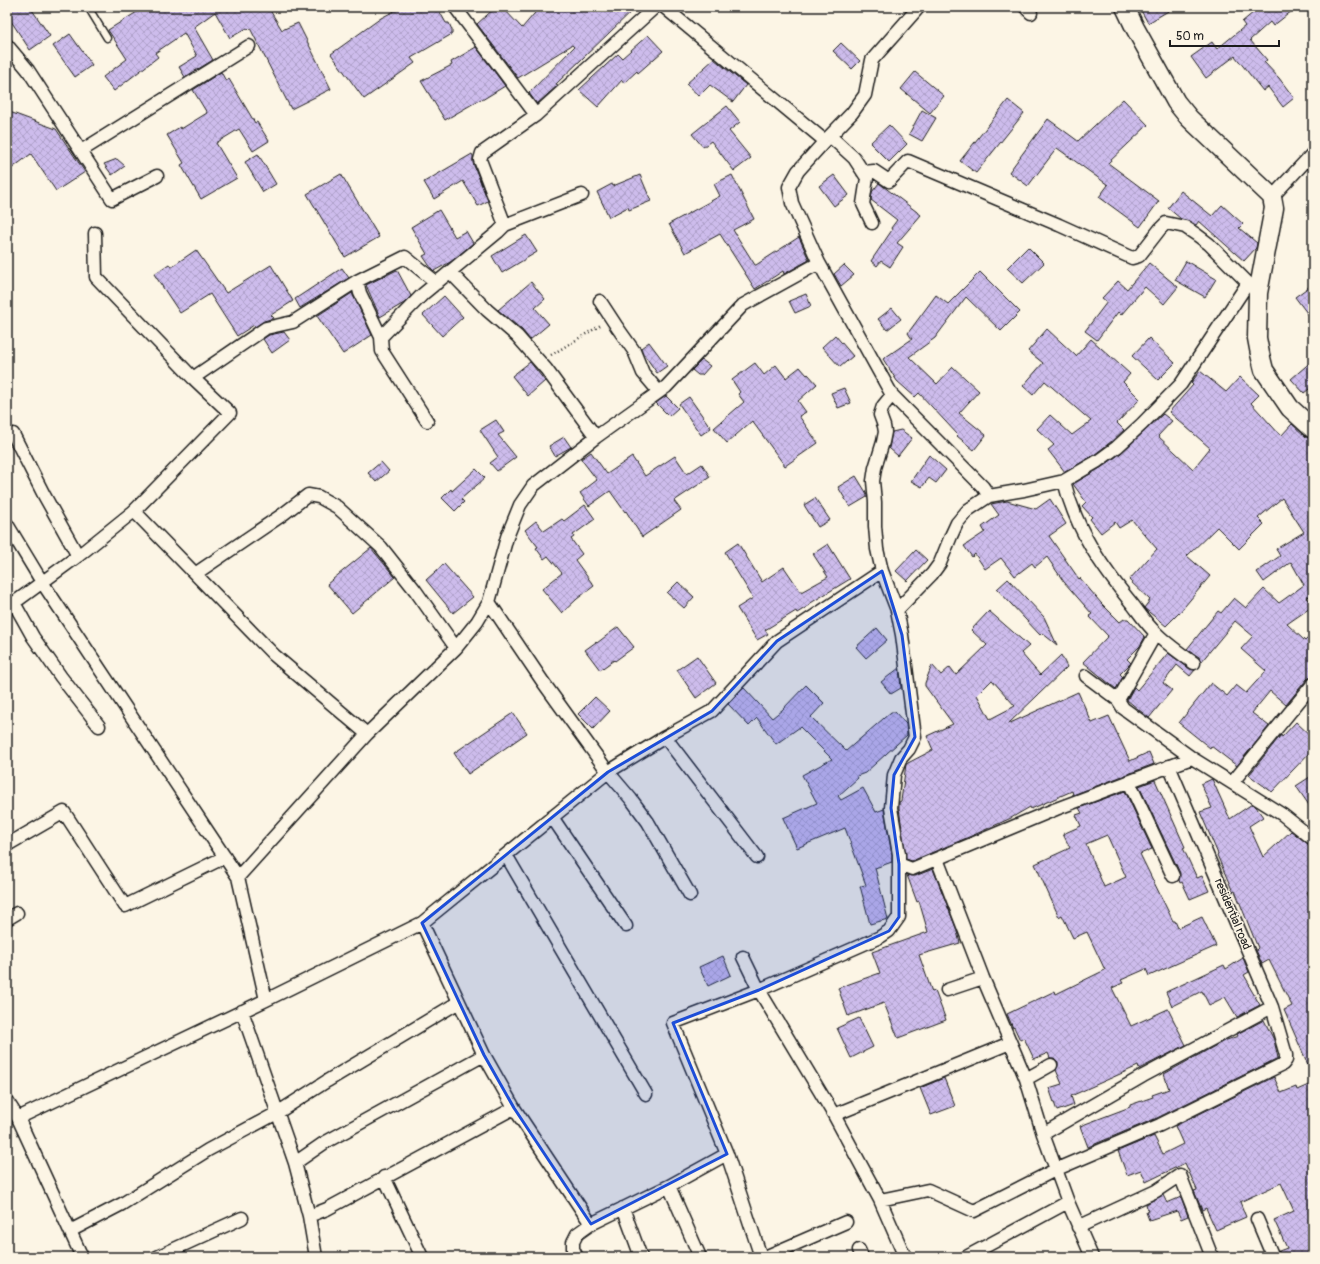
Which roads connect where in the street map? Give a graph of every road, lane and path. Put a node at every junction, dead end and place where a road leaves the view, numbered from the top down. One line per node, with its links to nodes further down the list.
1 (88, 7): 7 (lane)
2 (456, 7): 10 (street)
3 (655, 7): 10 (street)
4 (664, 7): 11 (street)
5 (919, 7): 11 (street)
6 (1125, 7): 17 (street)
7 (107, 38)
8 (7, 45): 12 (street)
9 (249, 46): 12 (street)
10 (536, 115): 19 (street)
11 (827, 138): 14 (street); 21 (street)
12 (82, 151): 15 (street)
13 (1313, 153): 17 (street)
14 (863, 172): 18 (street); 25 (street)
15 (157, 176)
16 (582, 195): 19 (street)
17 (1272, 197): 25 (street)
18 (872, 223)
19 (505, 225): 22 (street)
20 (95, 233): 30 (street)
21 (819, 263): 31 (street); 32 (street)
22 (450, 272): 24 (street); 29 (street)
23 (357, 281): 24 (street); 28 (street); 30 (street)
24 (437, 283): 28 (street)
25 (1253, 288): 34 (street); 37 (street)
26 (600, 301): 27 (street)
27 (611, 319): 29 (path); 31 (street)
28 (381, 337): 33 (street)
29 (540, 362): 36 (street)
30 (193, 378): 39 (street)
31 (659, 392): 36 (street)
32 (892, 395): 38 (street); 42 (street)
33 (427, 421)
34 (1313, 429)
35 (13, 434): 41 (street)
36 (596, 437): 45 (street)
37 (1064, 481): 38 (street); 48 (street)
38 (989, 496): 47 (street)
39 (134, 511): 41 (street); 43 (street)
40 (7, 524): 44 (street)
41 (78, 556): 44 (street)
42 (882, 571): 47 (street); 56 (street)
43 (195, 574): 49 (street); 55 (street)
44 (42, 582): 46 (street); 66 (street)
45 (489, 602): 49 (street); 59 (street)
46 (11, 606): 54 (street)
47 (897, 610): 69 (street)
48 (1156, 633): 50 (street); 53 (street)
49 (456, 648): 55 (street)
50 (1194, 664)
51 (1086, 676): 53 (street)
52 (1313, 684): 61 (street)
53 (1118, 700): 57 (street)
54 (98, 726)
55 (367, 734): 71 (street)
56 (665, 737): 59 (street); 67 (street)
57 (1192, 758): 58 (street); 61 (street)
58 (1169, 766): 60 (street); 81 (street, residential road)
59 (608, 772): 62 (street); 72 (street)
60 (1129, 782): 68 (street); 70 (street)
61 (1232, 782): 63 (street)
62 (552, 817): 65 (street); 74 (street)
63 (1313, 839)
64 (7, 845): 66 (street)
65 (506, 855): 73 (street); 87 (street)
66 (225, 857): 71 (street)
67 (757, 857)
68 (937, 859): 69 (street); 76 (street)
69 (899, 864): 77 (street)
70 (1172, 876)
71 (238, 877): 79 (street)
72 (690, 895)
73 (422, 923): 79 (street); 80 (street)
74 (626, 926)
75 (743, 957): 77 (street)
76 (984, 978): 78 (street); 83 (street)
77 (759, 990): 91 (street); 94 (street)
78 (947, 990)
79 (266, 1000): 82 (street)
80 (459, 1002): 84 (street); 90 (street)
81 (1272, 1007): 93 (street); 96 (street, residential road)
82 (242, 1011): 90 (street); 92 (street)
83 (1010, 1043): 86 (street); 91 (street)
84 (484, 1055): 89 (street); 95 (street)
85 (1051, 1065): 86 (street)
86 (1026, 1079): 93 (street)
87 (646, 1094)
88 (7, 1101): 92 (street)
89 (514, 1108): 97 (street); 106 (street)
90 (277, 1113): 95 (street); 108 (street)
91 (834, 1116): 99 (street)
92 (18, 1118): 108 (street)
93 (1043, 1134): 96 (street)
94 (727, 1154): 98 (street); 116 (street)
95 (295, 1163): 102 (street)
96 (1057, 1169): 99 (street); 100 (street)
97 (384, 1177): 102 (street); 112 (street)
98 (669, 1186): 101 (street); 115 (street)
99 (880, 1200): 118 (street)
100 (1068, 1202): 107 (street); 119 (street)
101 (623, 1208): 106 (street); 114 (street)
102 (309, 1216): 111 (street)
103 (242, 1218): 110 (street)
104 (1257, 1219): 122 (street)
105 (846, 1222): 117 (street)
106 (591, 1224): 113 (street)
107 (1078, 1227): 120 (street); 121 (street)
108 (70, 1230): 109 (street)
109 (82, 1257)
110 (157, 1257)
111 (316, 1257)
112 (422, 1257)
113 (577, 1257)
114 (641, 1257)
115 (700, 1257)
116 (761, 1257)
117 (765, 1257)
118 (905, 1257)
119 (966, 1257)
120 (1092, 1257)
121 (1212, 1257)
122 (1273, 1257)

